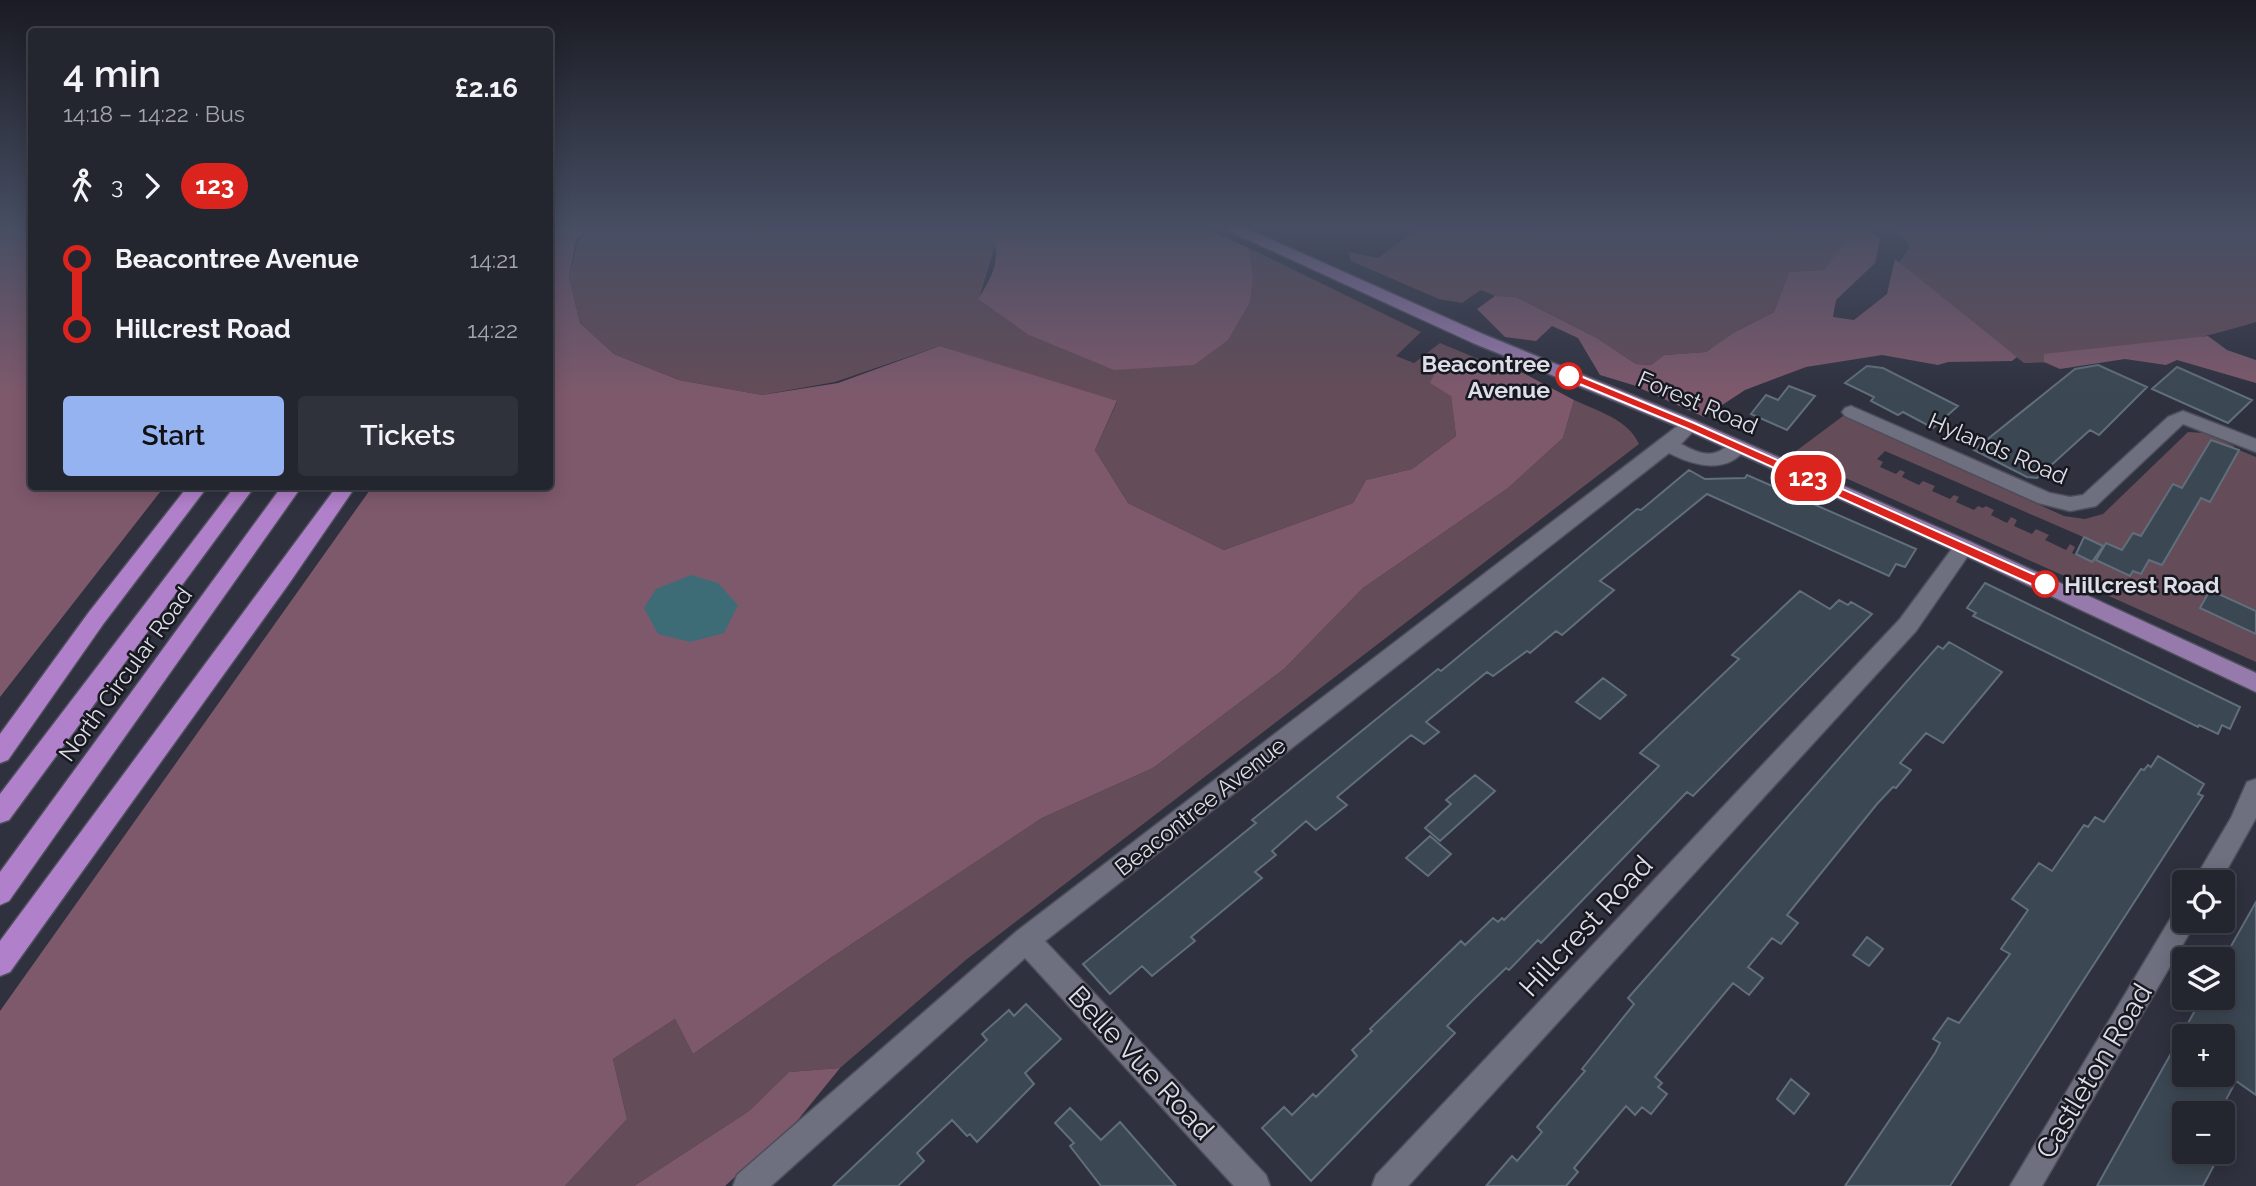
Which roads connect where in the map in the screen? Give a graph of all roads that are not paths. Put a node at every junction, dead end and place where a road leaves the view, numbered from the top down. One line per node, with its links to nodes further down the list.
1 (1357, 282): 3 (main road, Forest Road)
2 (1851, 412): 5 (street, Hylands Road)
3 (1690, 425): 4 (street, Beacontree Avenue); 6 (main road, Forest Road)
4 (1668, 445): 6 (street); 19 (street, Beacontree Avenue)
5 (2256, 446)
6 (1738, 447): 11 (main road, Forest Road)
7 (196, 490): 13 (highway)
8 (243, 490): 15 (highway, North Circular Road)
9 (290, 490): 17 (highway, North Circular Road)
10 (344, 490): 20 (highway)
11 (1964, 547): 12 (main road, Forest Road); 23 (street, Hillcrest Road)
12 (2256, 683)
13 (0, 753)
14 (2256, 789): 16 (street)
15 (0, 813)
16 (2213, 870)
17 (0, 893)
18 (2176, 933): 24 (street, Castleton Road)
19 (1026, 940): 21 (street, Beacontree Avenue); 22 (street, Belle Vue Road)
20 (0, 963)
21 (748, 1186)
22 (1255, 1186)
23 (1387, 1186)
24 (2025, 1186)

